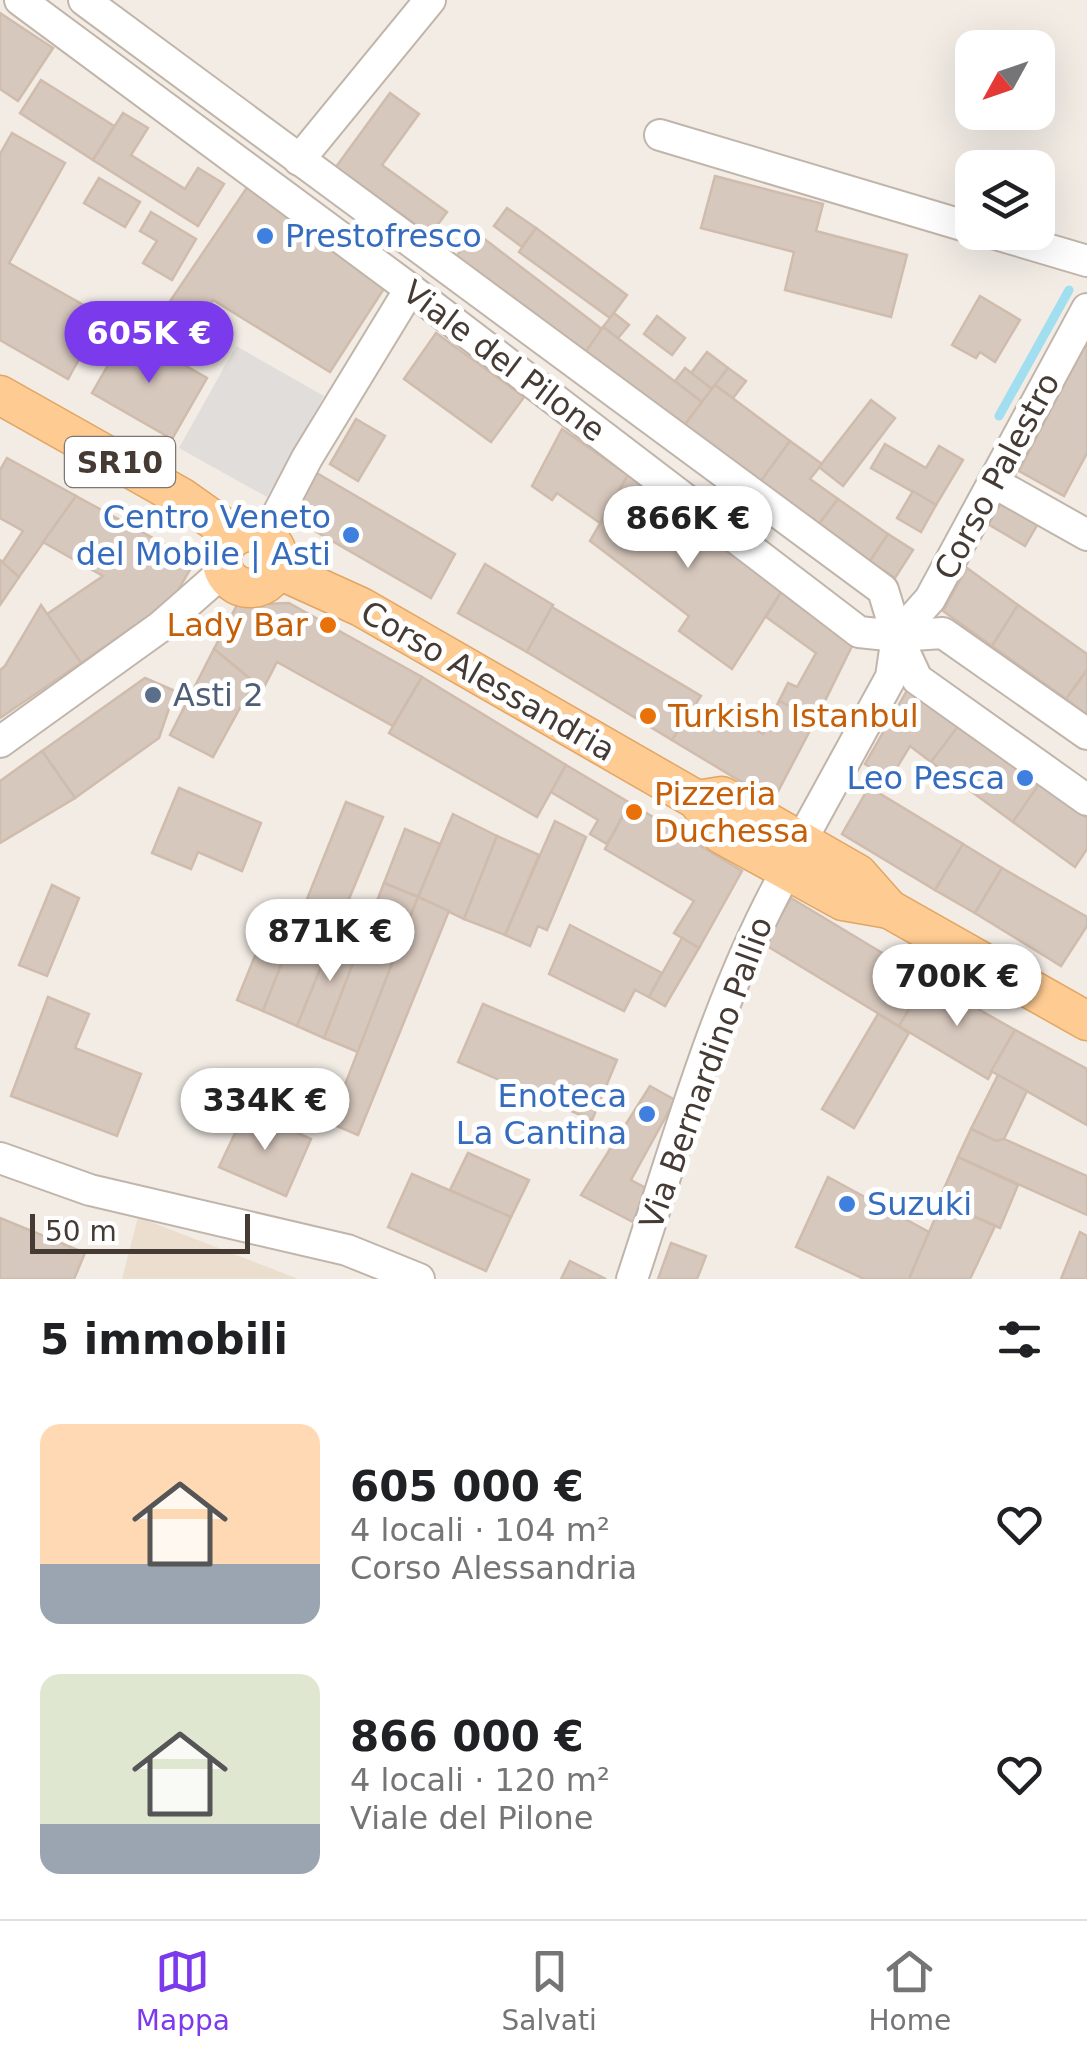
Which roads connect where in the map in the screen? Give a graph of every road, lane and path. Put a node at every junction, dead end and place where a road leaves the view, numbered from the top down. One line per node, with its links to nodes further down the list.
1 (20, 0): 9 (street, Viale del Pilone)
2 (84, 0): 5 (street, Viale del Pilone)
3 (430, 0): 5 (street)
4 (660, 136): 6 (street)
5 (299, 160): 15 (street, Viale del Pilone)
6 (955, 223)
7 (1048, 250): 8 (street)
8 (1087, 262)
9 (410, 289): 14 (street); 15 (street, Viale del Pilone)
10 (1087, 308): 12 (street, Corso Palestro)
11 (0, 395): 14 (main road, Corso Alessandria / SR10)
12 (994, 482): 13 (street); 15 (street, Corso Palestro)
13 (1087, 535)
14 (251, 553): 17 (street); 19 (main road, Corso Alessandria)
15 (897, 636): 16 (street, Viale del Pilone); 18 (street, Viale del Pilone); 19 (street, Via Bernardino Pallio)
16 (1087, 734)
17 (0, 742)
18 (1087, 800)
19 (794, 855): 20 (main road, Corso Alessandria); 24 (street, Via Bernardino Pallio)
20 (1087, 1021)
21 (0, 1158): 22 (street)
22 (343, 1264): 23 (street)
23 (419, 1279)
24 (632, 1279)

